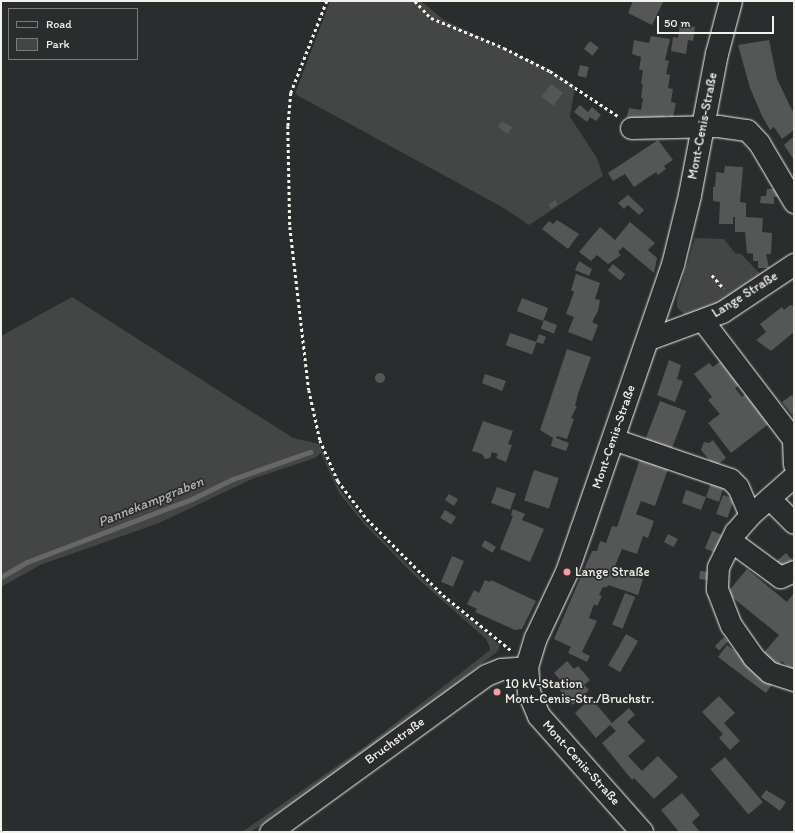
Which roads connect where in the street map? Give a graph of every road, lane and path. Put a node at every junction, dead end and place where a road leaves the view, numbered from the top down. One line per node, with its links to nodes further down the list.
1 (327, 1): 18 (path)
2 (415, 1): 5 (path)
3 (731, 1): 4 (main road, Mont-Cenis-Straße)
4 (703, 126): 5 (street); 6 (street); 9 (main road, Mont-Cenis-Straße)
5 (631, 128)
6 (794, 202)
7 (794, 264): 8 (street, Lange Straße)
8 (703, 321): 9 (street, Lange Straße); 11 (street)
9 (649, 339): 10 (main road, Mont-Cenis-Straße)
10 (613, 439): 14 (street); 18 (main road, Mont-Cenis-Straße)
11 (794, 464)
12 (794, 476): 13 (street)
13 (769, 498): 14 (street); 15 (street)
14 (750, 515): 16 (street)
15 (794, 523)
16 (731, 541): 17 (street); 19 (street)
17 (794, 571)
18 (528, 667): 20 (street, Bruchstraße); 21 (main road, Mont-Cenis-Straße)
19 (794, 680)
20 (270, 832)
21 (642, 832)

